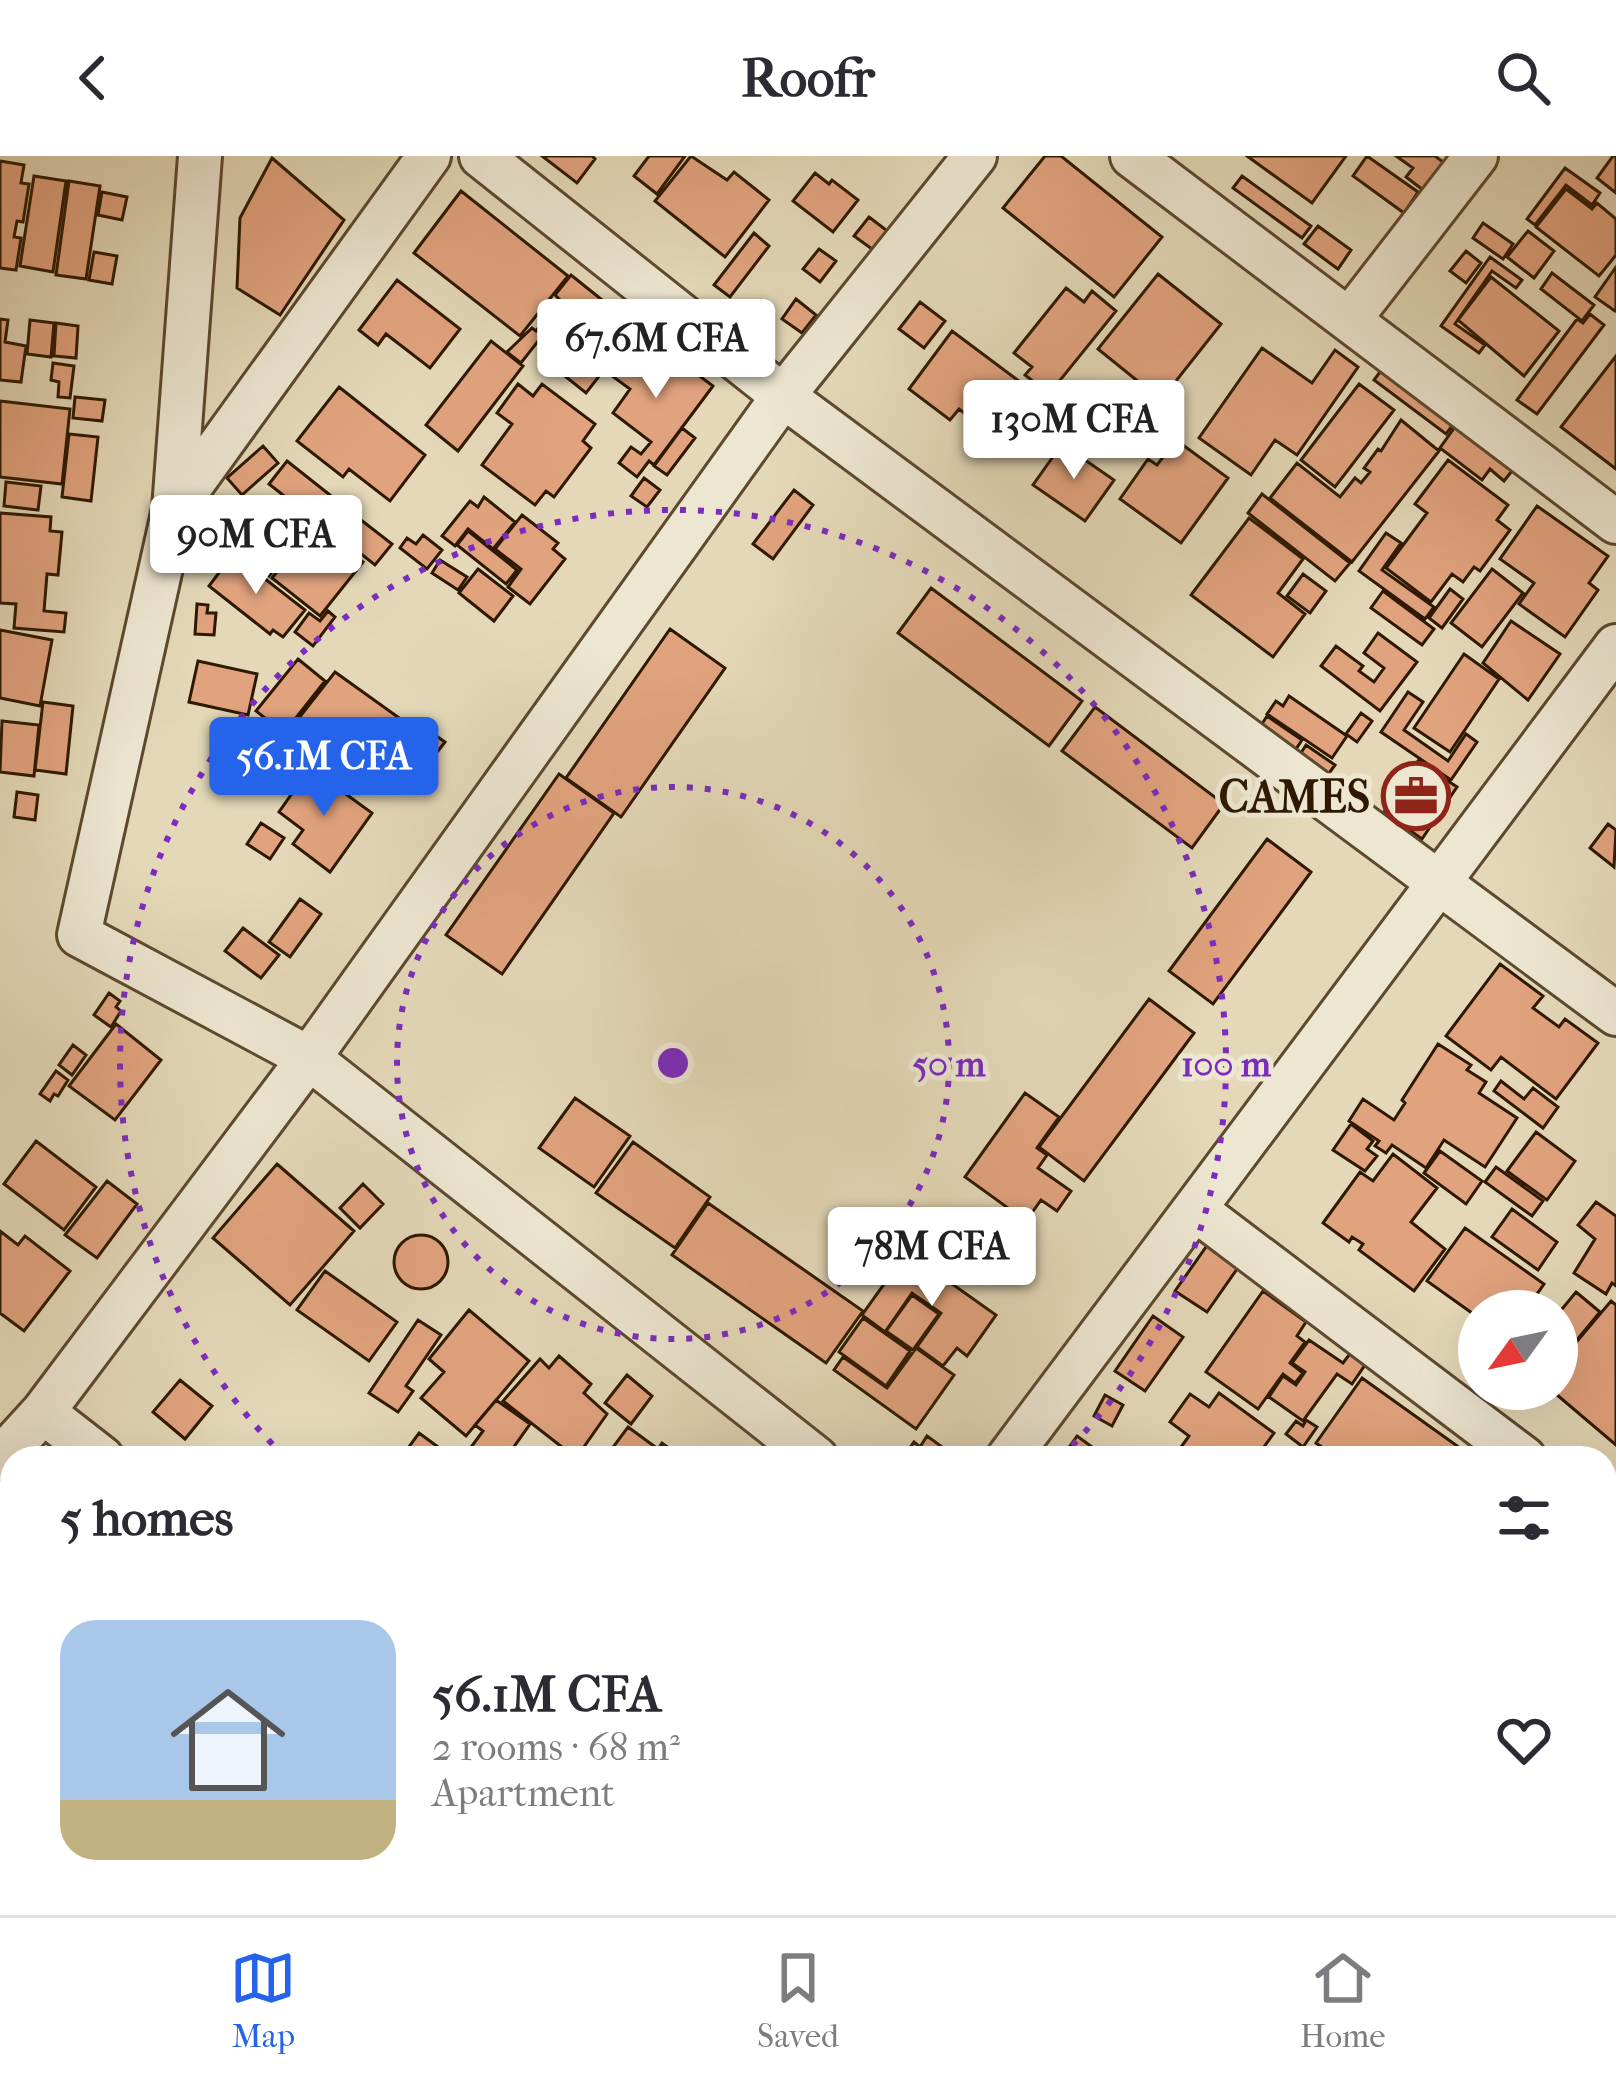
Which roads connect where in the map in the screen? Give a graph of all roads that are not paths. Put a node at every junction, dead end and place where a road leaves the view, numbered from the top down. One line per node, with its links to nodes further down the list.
1 (200, 156): 9 (street)
2 (429, 156): 9 (street)
3 (481, 156): 8 (street)
4 (975, 156): 8 (street)
5 (1132, 156): 7 (street)
6 (1477, 156): 7 (street)
7 (1349, 320): 10 (street)
8 (783, 396): 12 (street); 14 (street)
9 (174, 509): 14 (street)
10 (1616, 522)
11 (1616, 646): 12 (street)
12 (1438, 883): 13 (street); 15 (street)
13 (1616, 1014)
14 (309, 1058): 16 (street); 19 (street)
15 (1196, 1210): 20 (street); 21 (street)
16 (44, 1412): 17 (street); 18 (street)
17 (12, 1446)
18 (87, 1446)
19 (801, 1446)
20 (1017, 1446)
21 (1508, 1446)

